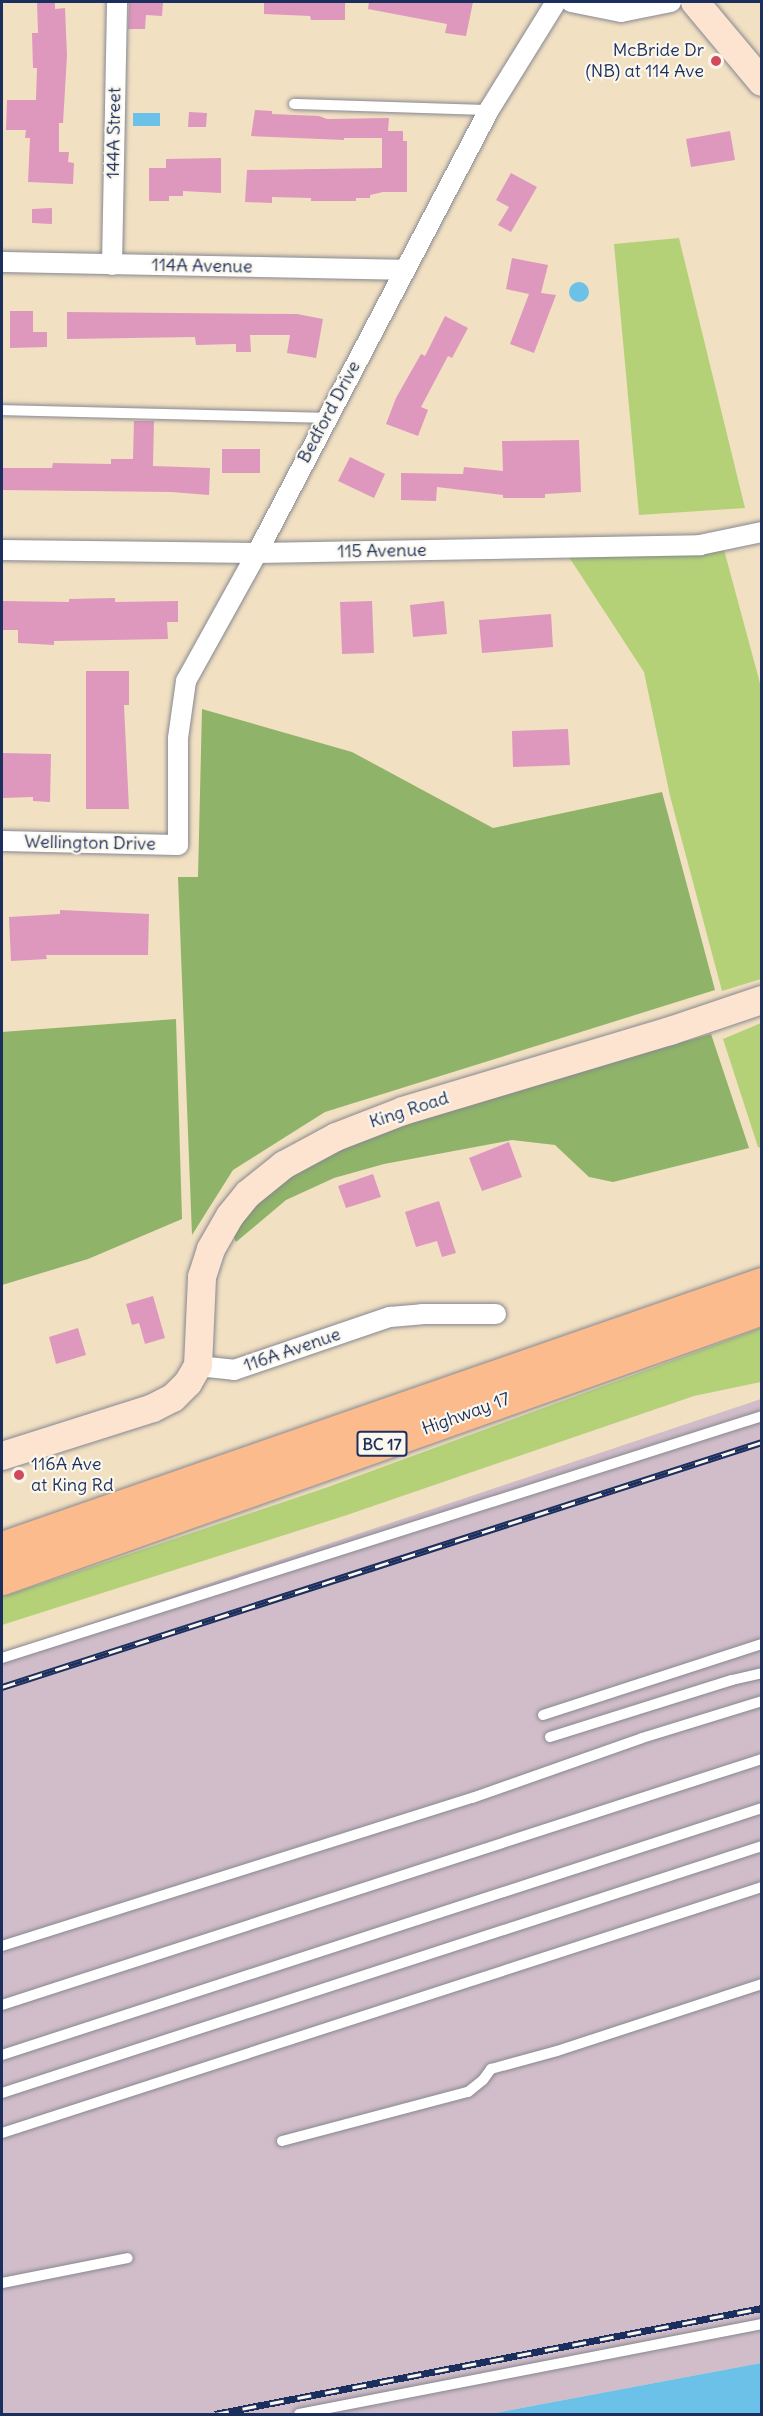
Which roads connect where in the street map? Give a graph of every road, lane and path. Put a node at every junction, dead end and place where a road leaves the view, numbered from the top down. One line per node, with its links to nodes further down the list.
1 (117, 2): 10 (street, 144A Street)
2 (556, 2): 8 (street, Bedford Drive)
3 (571, 2): 4 (street)
4 (671, 2)
5 (695, 2): 6 (street)
6 (762, 82)
7 (294, 104): 8 (lane)
8 (489, 110): 11 (street, Bedford Drive)
9 (2, 262): 10 (street, 114A Avenue)
10 (112, 265): 11 (street, 114A Avenue)
11 (403, 270): 13 (street, Bedford Drive)
12 (2, 410): 13 (lane)
13 (327, 418): 16 (street, Bedford Drive)
14 (762, 532): 16 (street, 115 Avenue)
15 (2, 550): 16 (street, 115 Avenue)
16 (257, 553): 18 (street, Bedford Drive)
17 (2, 841): 18 (street, Wellington Drive)
18 (178, 845)
19 (762, 1000): 23 (street, King Road)
20 (762, 1284): 26 (highway, Highway 17 / BC 17)
21 (762, 1308): 27 (highway, Highway 17 / BC 17)
22 (496, 1314): 23 (street, 116A Avenue)
23 (198, 1366): 25 (street)
24 (762, 1416): 29 (lane)
25 (2, 1456)
26 (2, 1548)
27 (2, 1578)
28 (762, 1644): 32 (lane)
29 (2, 1658)
30 (762, 1673): 33 (lane)
31 (762, 1701): 38 (lane)
32 (543, 1715)
33 (550, 1737)
34 (762, 1758): 40 (lane)
35 (762, 1808): 41 (lane)
36 (762, 1846): 42 (lane)
37 (762, 1887): 43 (lane)
38 (2, 1946)
39 (762, 1984): 44 (lane)
40 (2, 2005)
41 (2, 2055)
42 (2, 2092)
43 (2, 2133)
44 (282, 2142)
45 (128, 2258): 46 (lane)
46 (2, 2283)
47 (762, 2324): 48 (lane)
48 (299, 2415)

